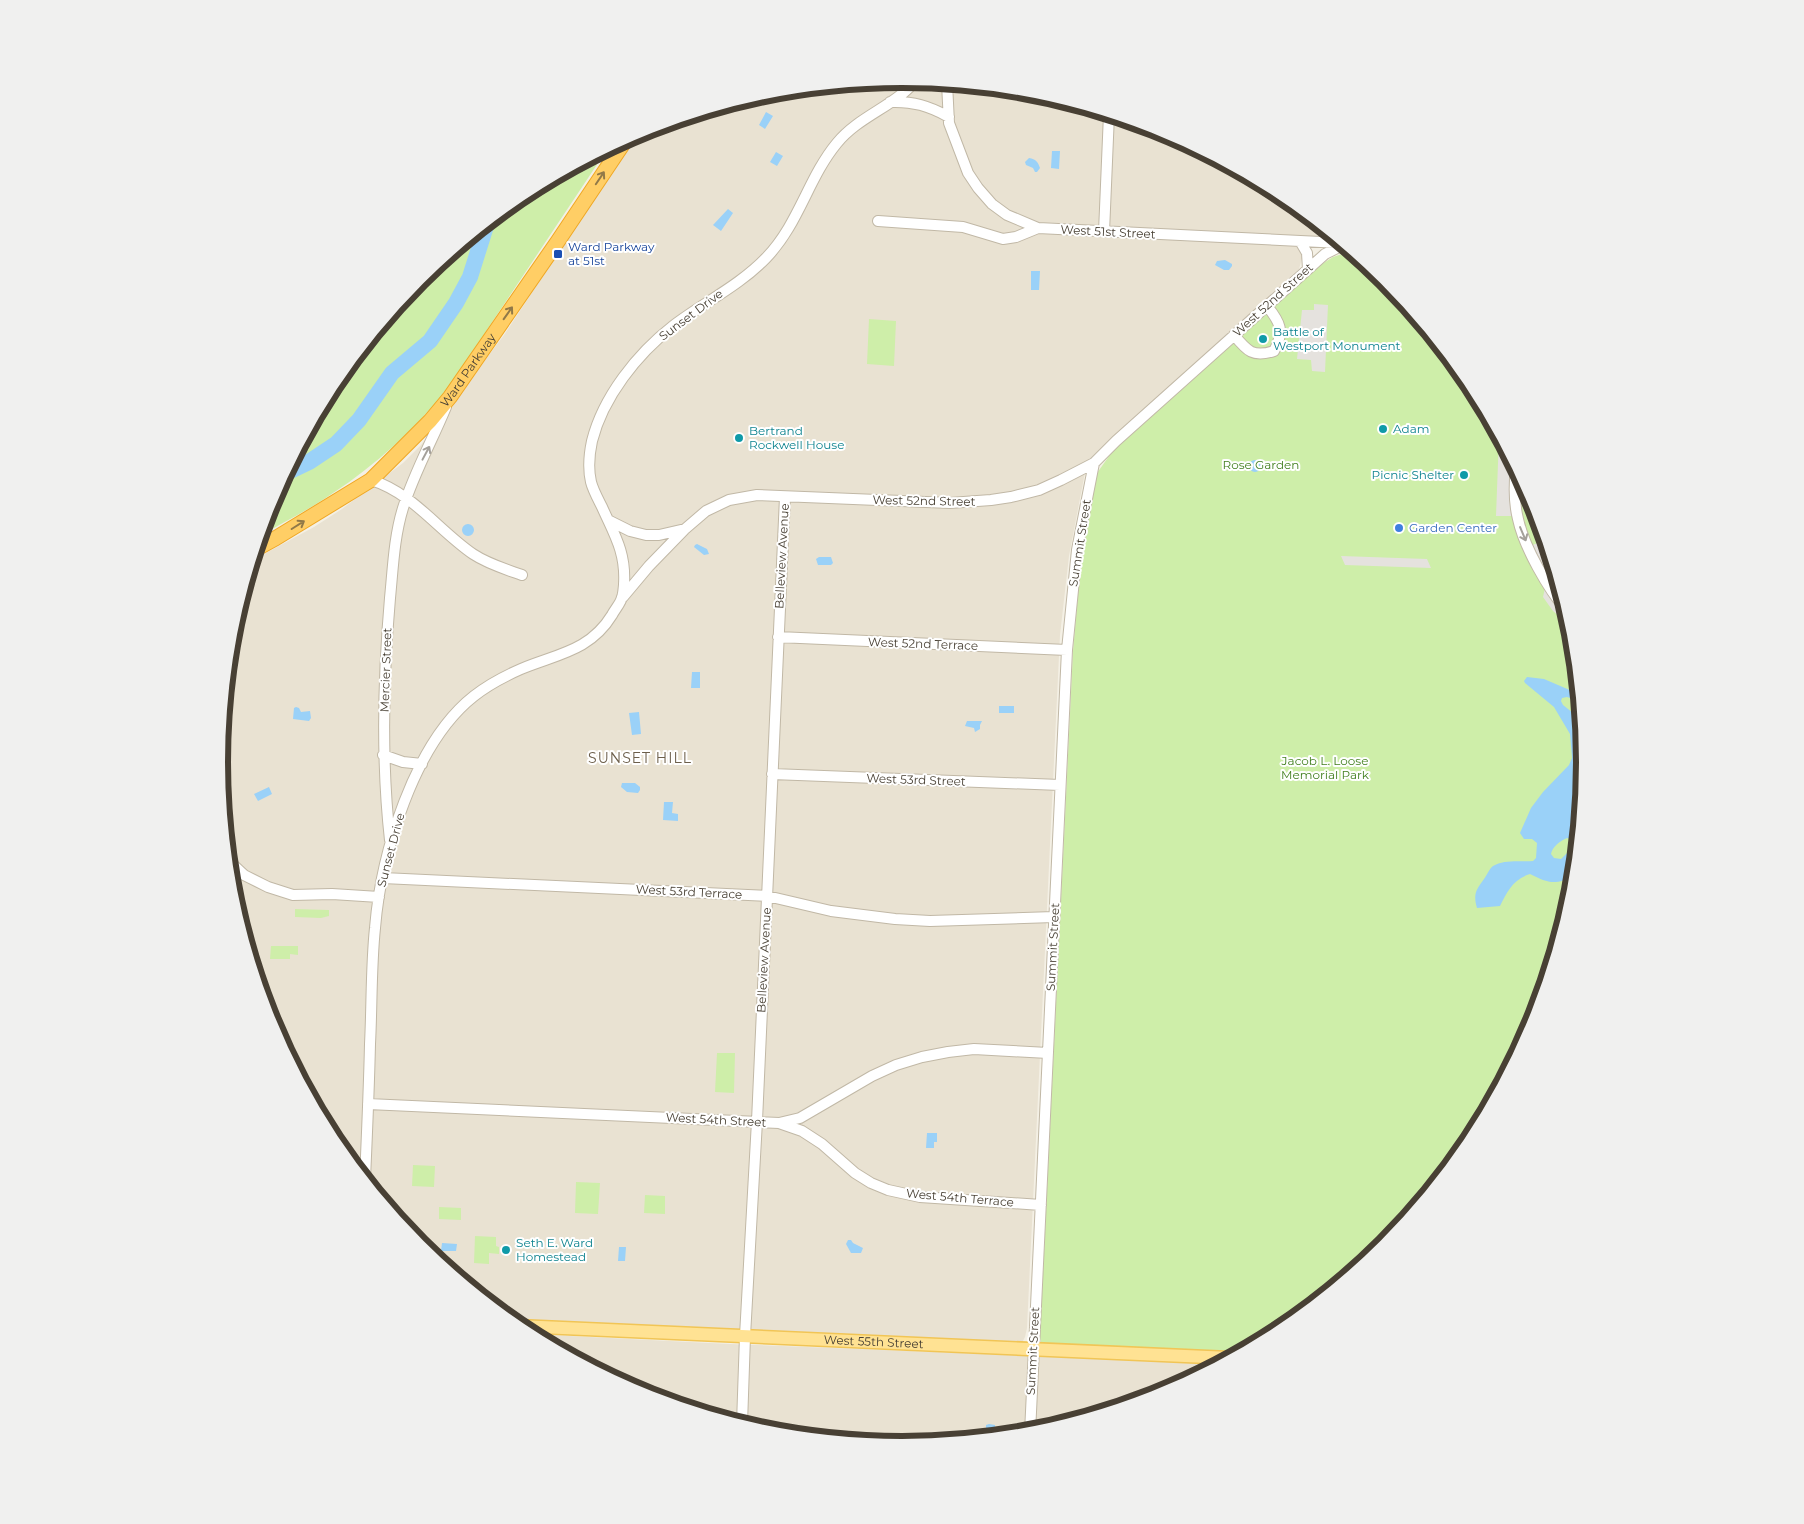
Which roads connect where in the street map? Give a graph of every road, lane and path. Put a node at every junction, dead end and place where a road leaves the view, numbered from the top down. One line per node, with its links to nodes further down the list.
1 (908, 88): 3 (street, Sunset Drive)
2 (947, 89): 4 (street)
3 (890, 102): 4 (street); 22 (street, Sunset Drive)
4 (949, 116): 8 (street)
5 (1109, 120): 9 (street)
6 (617, 151): 16 (highway, Ward Parkway, one-way to 6)
7 (878, 222): 8 (street, West 51st Street)
8 (1038, 228): 9 (street, West 51st Street)
9 (1104, 232): 10 (street, West 51st Street)
10 (1300, 241): 11 (street, West 51st Street); 13 (street)
11 (1333, 243)
12 (1337, 247): 13 (street, West 52nd Street)
13 (1308, 269): 14 (street, West 52nd Street)
14 (1267, 306): 15 (street, West 52nd Street); 15 (street)
15 (1234, 336): 17 (street, West 52nd Street)
16 (450, 397): 18 (highway, Ward Parkway); 21 (street, Mercier Street, one-way to 16)
17 (1094, 463): 20 (street, West 52nd Street); 29 (street, Summit Street)
18 (371, 480): 21 (street); 24 (highway, Ward Parkway, one-way to 18)
19 (1515, 483): 27 (street, one-way to 27)
20 (786, 497): 23 (street, West 52nd Street); 28 (street, Belleview Avenue)
21 (407, 498): 25 (street); 30 (street, Mercier Street)
22 (608, 520): 23 (street, West 52nd Street); 26 (street, Sunset Drive)
23 (684, 529): 26 (street, Sunset Drive)
24 (263, 545)
25 (522, 575)
26 (623, 597): 31 (street, Sunset Drive)
27 (1557, 600)
28 (778, 638): 29 (street, West 52nd Terrace); 32 (street, Belleview Avenue)
29 (1067, 650): 33 (street, Summit Street)
30 (384, 755): 31 (street); 34 (street, Mercier Street)
31 (422, 764): 34 (street, Sunset Drive)
32 (772, 774): 33 (street, West 53rd Street); 37 (street, Belleview Avenue)
33 (1060, 785): 39 (street, Summit Street)
34 (390, 843): 36 (street, Sunset Drive)
35 (236, 868): 38 (street)
36 (383, 878): 37 (street, West 53rd Terrace); 38 (street, Sunset Drive)
37 (767, 896): 39 (street, West 53rd Terrace); 42 (street, Belleview Avenue)
38 (379, 897): 41 (street, Sunset Drive)
39 (1054, 917): 40 (street, Summit Street)
40 (1048, 1053): 43 (street, West 54th Street); 45 (street, Summit Street)
41 (368, 1104): 42 (street, West 54th Street); 44 (street, Sunset Drive)
42 (757, 1121): 43 (street, West 54th Street); 47 (street, Belleview Avenue)
43 (779, 1123): 45 (street, West 54th Terrace)
44 (365, 1171)
45 (1041, 1205): 48 (street, Summit Street)
46 (533, 1327): 47 (main road, West 55th Street)
47 (745, 1336): 48 (main road, West 55th Street); 50 (street, Belleview Avenue)
48 (1033, 1350): 49 (main road, West 55th Street); 51 (street, Summit Street)
49 (1218, 1357)
50 (742, 1418)
51 (1030, 1425)

